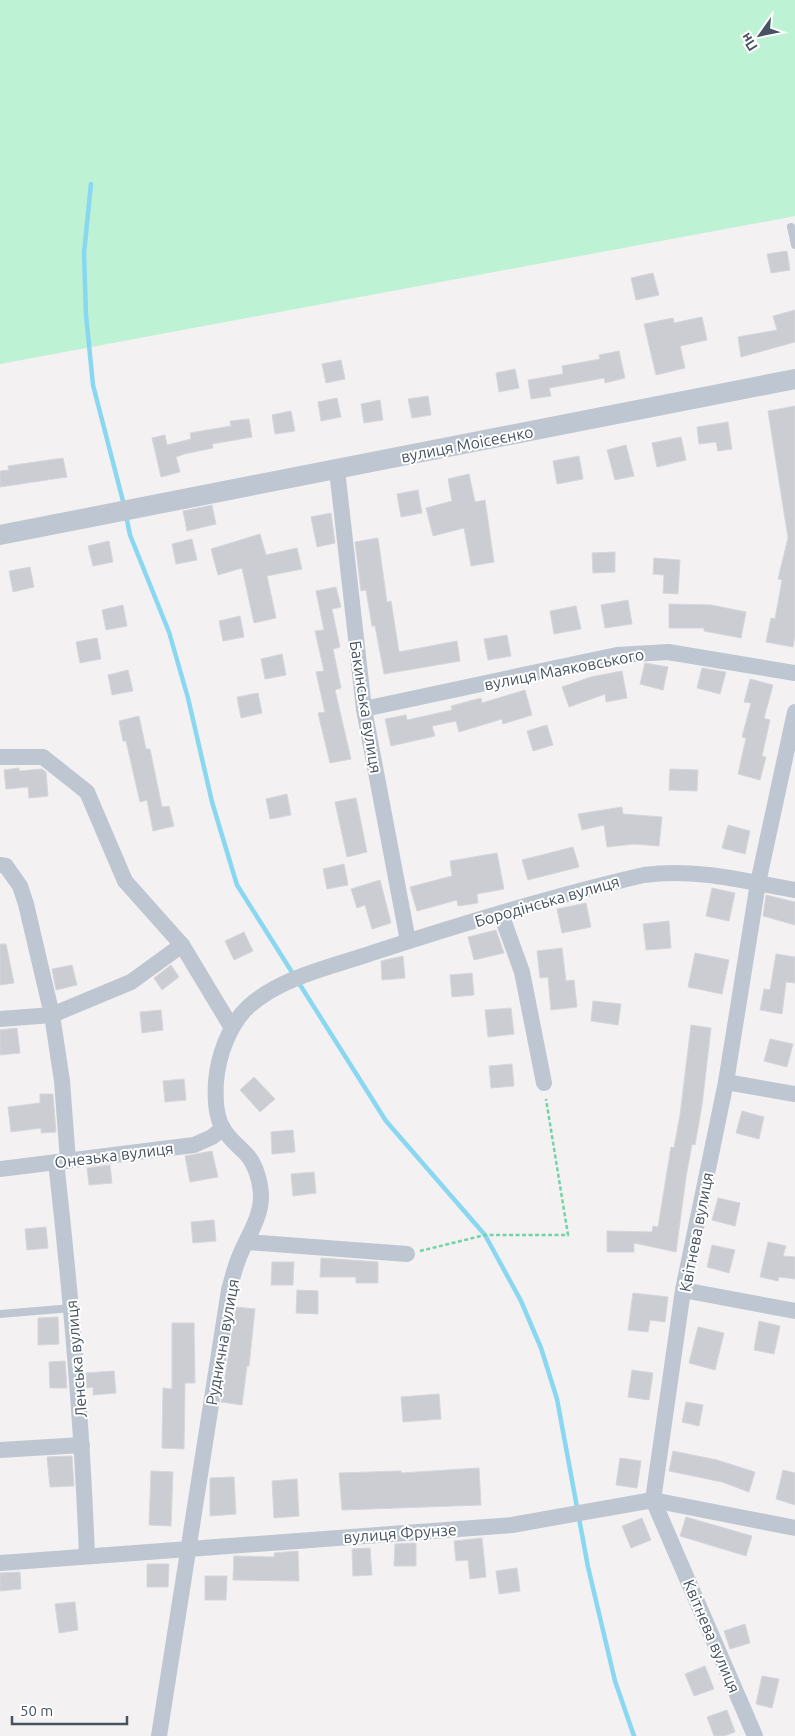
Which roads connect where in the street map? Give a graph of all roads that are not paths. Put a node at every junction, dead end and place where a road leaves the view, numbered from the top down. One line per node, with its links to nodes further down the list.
1 (791, 227): 2 (lane)
2 (795, 245)
3 (795, 379): 4 (street, вулиця Моісеєнко)
4 (336, 470): 5 (street, вулиця Моісеєнко); 7 (street, Бакинська вулиця)
5 (0, 535)
6 (795, 673): 7 (street, вулиця Маяковського)
7 (364, 709): 14 (street, Бакинська вулиця)
8 (795, 712): 11 (street, Квітнева вулиця)
9 (0, 757): 15 (street)
10 (0, 865): 17 (street, Ленська вулиця)
11 (758, 883): 12 (street, Бородінська вулиця); 13 (street, Бородінська вулиця); 20 (street, Квітнева вулиця)
12 (795, 890)
13 (502, 914): 14 (street, Бородінська вулиця); 21 (street)
14 (408, 941): 16 (street, Бородінська вулиця)
15 (182, 945): 17 (street); 19 (street)
16 (278, 986): 19 (street, Руднична вулиця)
17 (52, 1015): 18 (street); 24 (street, Ленська вулиця)
18 (0, 1020)
19 (232, 1028): 23 (street, Руднична вулиця)
20 (726, 1082): 22 (street); 28 (street, Квітнева вулиця)
21 (544, 1083)
22 (795, 1094)
23 (223, 1128): 24 (street, Онезька вулиця); 26 (street, Руднична вулиця)
24 (62, 1162): 25 (street, Онезька вулиця); 29 (street, Ленська вулиця)
25 (0, 1169)
26 (246, 1242): 27 (street); 36 (street, Руднична вулиця)
27 (407, 1254)
28 (683, 1290): 30 (street); 34 (street, Квітнева вулиця)
29 (72, 1308): 31 (lane); 32 (street, Ленська вулиця)
30 (795, 1311)
31 (0, 1314)
32 (82, 1445): 33 (street); 37 (street, Ленська вулиця)
33 (0, 1450)
34 (653, 1500): 35 (street, вулиця Фрунзе); 36 (street, вулиця Фрунзе); 40 (street, Квітнева вулиця)
35 (795, 1528)
36 (190, 1548): 37 (street, вулиця Фрунзе); 39 (street, Руднична вулиця)
37 (87, 1556): 38 (street, вулиця Фрунзе)
38 (0, 1563)
39 (159, 1736)
40 (755, 1736)

